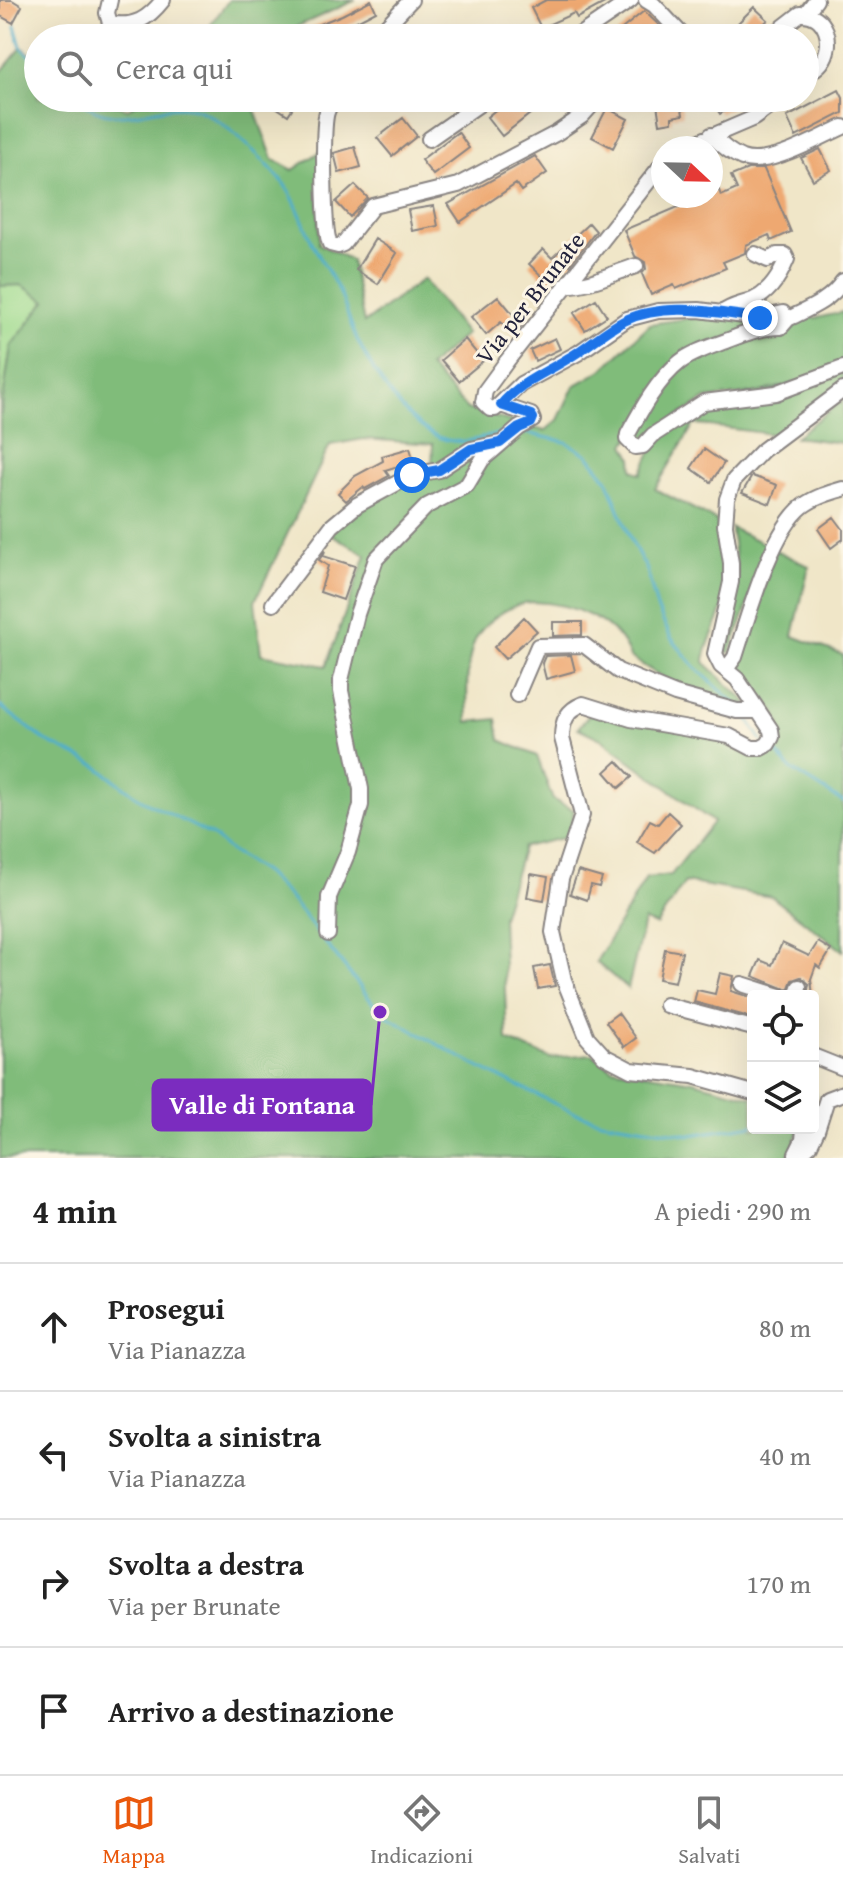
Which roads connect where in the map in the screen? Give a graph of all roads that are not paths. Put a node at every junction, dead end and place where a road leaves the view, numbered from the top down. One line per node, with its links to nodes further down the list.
1 (110, 0): 8 (street)
2 (163, 0): 9 (street)
3 (411, 0): 10 (street)
4 (631, 0): 11 (street)
5 (646, 0): 12 (street)
6 (816, 0): 7 (street)
7 (804, 6): 13 (street); 14 (street)
8 (115, 24)
9 (136, 24)
10 (388, 24)
11 (596, 24)
12 (672, 24)
13 (787, 24)
14 (819, 65)
15 (328, 112): 17 (street)
16 (468, 112): 21 (street)
17 (586, 112)
18 (762, 112): 20 (street)
19 (843, 127): 20 (street)
20 (711, 135)
21 (429, 139)
22 (651, 178): 26 (street, Via per Brunate)
23 (755, 254): 27 (street)
24 (636, 266): 26 (street)
25 (843, 281): 28 (street)
26 (566, 285): 31 (street, Via per Brunate)
27 (722, 313): 28 (street, Via per Brunate); 31 (street, Via per Brunate)
28 (788, 319): 29 (street)
29 (843, 368)
30 (843, 390): 35 (street)
31 (501, 405): 32 (street)
32 (509, 436): 34 (street); 38 (street)
33 (843, 489): 35 (street)
34 (273, 604)
35 (727, 668): 37 (street)
36 (517, 695): 37 (street)
37 (758, 711): 45 (street)
38 (328, 934)
39 (742, 984): 40 (street)
40 (761, 990)
41 (666, 1005): 42 (street)
42 (747, 1026)
43 (819, 1058): 44 (street)
44 (843, 1068)
45 (747, 1091)
46 (843, 1093): 48 (street)
47 (802, 1134): 48 (street)
48 (796, 1154)

